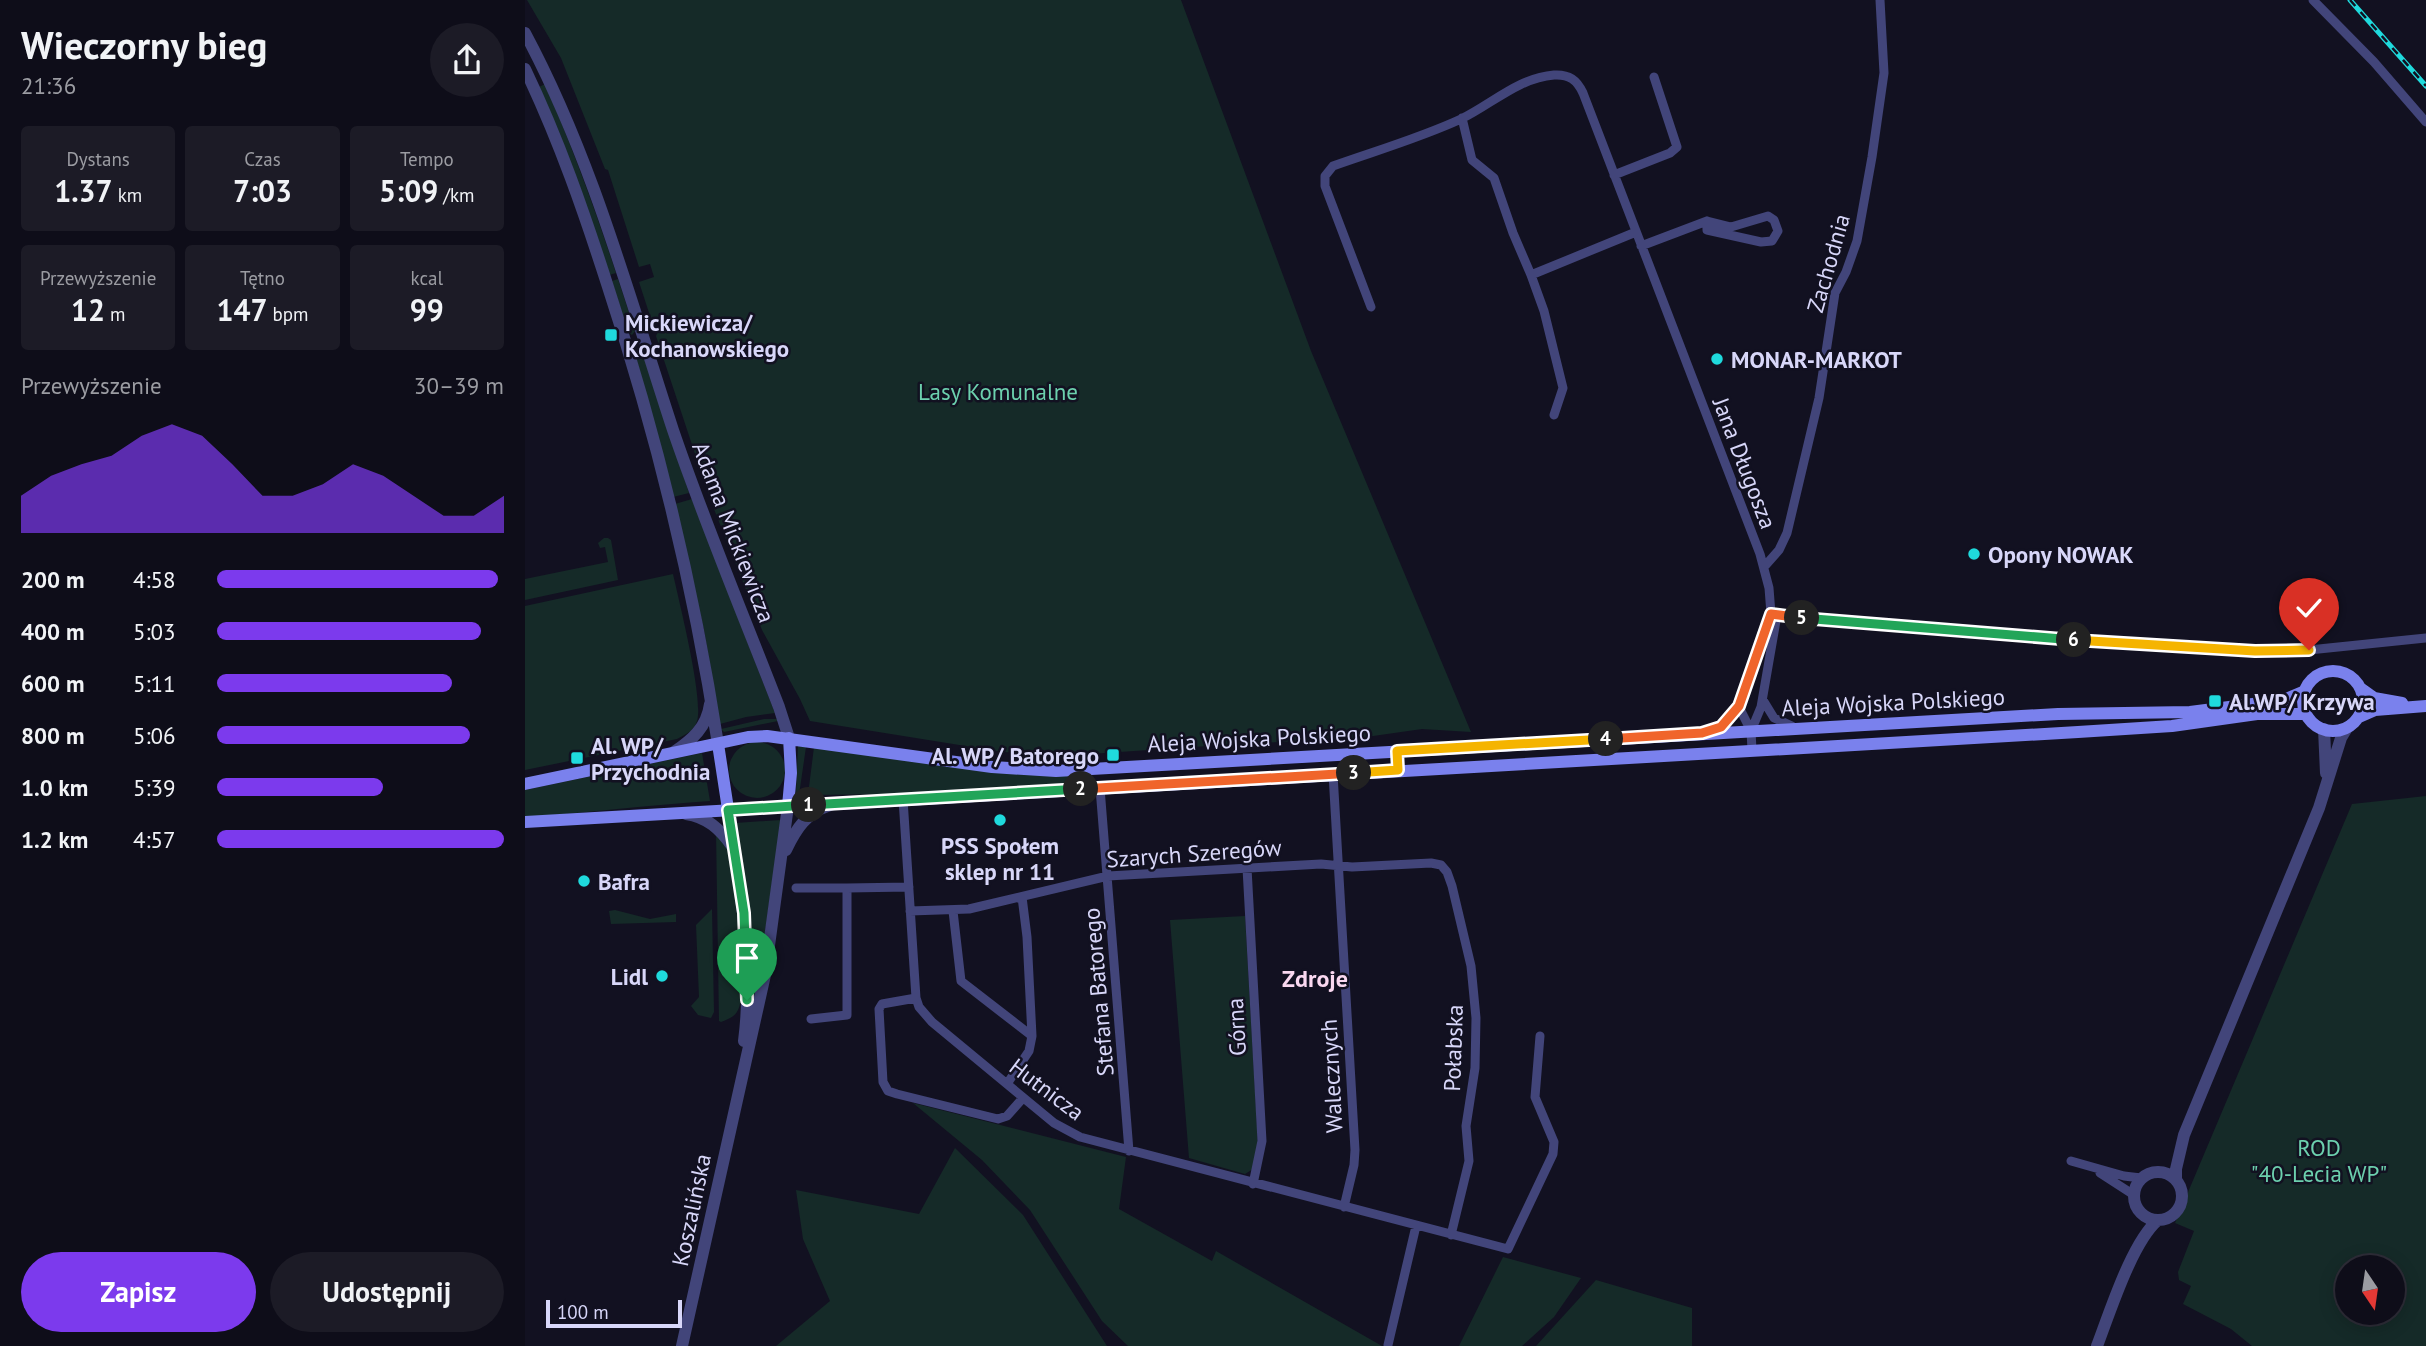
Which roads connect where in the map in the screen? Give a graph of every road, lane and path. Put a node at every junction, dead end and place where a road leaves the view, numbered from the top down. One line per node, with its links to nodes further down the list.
1 (1880, 0): 20 (street, Zachodnia)
2 (2313, 0): 10 (street)
3 (525, 33): 4 (street, Adama Mickiewicza)
4 (538, 58): 5 (street); 17 (street, Adama Mickiewicza)
5 (525, 67): 18 (street, Adama Mickiewicza)
6 (1654, 77): 11 (street)
7 (1586, 101): 8 (street); 9 (street, Jana Długosza); 11 (street, Jana Długosza)
8 (1574, 104)
9 (1462, 118): 15 (street); 16 (street, Jana Długosza)
10 (2426, 122)
11 (1615, 175): 13 (street, Jana Długosza)
12 (1707, 221): 12 (street); 14 (street)
13 (1636, 232): 14 (street, Jana Długosza); 15 (street)
14 (1641, 246): 20 (street, Jana Długosza)
15 (1531, 275): 19 (street)
16 (1371, 307)
17 (643, 339): 18 (street); 37 (street, Adama Mickiewicza)
18 (627, 344): 25 (street, Adama Mickiewicza)
19 (1554, 415)
20 (1764, 567): 21 (street, Jana Długosza)
21 (1774, 614): 22 (street); 26 (street); 27 (street)
22 (2426, 638)
23 (2360, 688): 24 (main road); 28 (main road); 30 (main road)
24 (2305, 691): 29 (main road); 31 (main road, Aleja Wojska Polskiego)
25 (711, 697): 39 (street, Adama Mickiewicza); 42 (street)
26 (1763, 700): 32 (street); 35 (street)
27 (1739, 706): 35 (street); 36 (street)
28 (2423, 706): 30 (main road)
29 (2306, 714): 34 (main road); 38 (main road, Aleja Wojska Polskiego)
30 (2358, 717): 33 (main road)
31 (1895, 722): 32 (main road, Aleja Wojska Polskiego); 38 (main road)
32 (1801, 728): 35 (main road, Aleja Wojska Polskiego)
33 (2347, 728): 34 (main road); 45 (street)
34 (2324, 729): 45 (street)
35 (1751, 731): 36 (main road, Aleja Wojska Polskiego); 40 (street)
36 (1702, 733): 41 (main road, Aleja Wojska Polskiego)
37 (789, 738): 39 (main road, Aleja Wojska Polskiego); 41 (main road, Aleja Wojska Polskiego); 50 (main road)
38 (1896, 742): 40 (main road, Aleja Wojska Polskiego)
39 (718, 744): 42 (main road); 51 (main road)
40 (1752, 750): 43 (main road, Aleja Wojska Polskiego)
41 (1397, 751): 43 (main road, Aleja Wojska Polskiego)
42 (670, 754): 46 (main road)
43 (1398, 770): 44 (main road, Aleja Wojska Polskiego)
44 (1333, 774): 47 (main road, Aleja Wojska Polskiego); 56 (street, Walecznych)
45 (2326, 784): 73 (street)
46 (525, 785)
47 (1100, 788): 48 (main road, Aleja Wojska Polskiego); 59 (street, Stefana Batorego)
48 (903, 799): 49 (main road, Aleja Wojska Polskiego); 60 (street)
49 (833, 803): 50 (main road, Aleja Wojska Polskiego); 55 (street)
50 (788, 806): 51 (main road, Aleja Wojska Polskiego); 55 (street, Koszalińska)
51 (728, 810): 52 (main road); 54 (street, Koszalińska)
52 (676, 813): 53 (main road); 54 (street)
53 (525, 821)
54 (734, 849): 70 (street, Koszalińska)
55 (781, 863): 70 (street, Koszalińska)
56 (1337, 864): 57 (street, Szarych Szeregów); 58 (street, Szarych Szeregów); 82 (street, Walecznych)
57 (1441, 865): 86 (street, Połabska)
58 (1247, 868): 59 (street, Szarych Szeregów); 80 (street, Górna)
59 (1108, 876): 63 (street, Szarych Szeregów); 74 (street, Stefana Batorego)
60 (909, 887): 62 (street); 64 (street)
61 (796, 888): 62 (street)
62 (847, 888): 67 (street)
63 (1022, 897): 65 (street, Szarych Szeregów); 68 (street)
64 (910, 911): 65 (street, Szarych Szeregów); 66 (street)
65 (953, 911): 68 (street)
66 (916, 998): 71 (street, Hutnicza); 72 (street)
67 (811, 1019)
68 (1032, 1036): 71 (street)
69 (1540, 1036): 86 (street, Hutnicza)
70 (740, 1084): 89 (street, Koszalińska)
71 (1007, 1084): 72 (street, Hutnicza)
72 (1023, 1098): 74 (street, Hutnicza)
73 (2184, 1135): 77 (street); 79 (street)
74 (1129, 1151): 80 (street, Hutnicza)
75 (2071, 1161): 76 (street)
76 (2092, 1169): 78 (street); 81 (street)
77 (2157, 1171): 78 (street); 79 (street)
78 (2141, 1178): 81 (street)
79 (2176, 1179): 84 (street)
80 (1253, 1184): 82 (street, Hutnicza)
81 (2134, 1195): 83 (street)
82 (1344, 1207): 85 (street, Hutnicza)
83 (2142, 1213): 84 (street); 87 (street)
84 (2158, 1220): 87 (street)
85 (1416, 1226): 86 (street, Hutnicza); 88 (street)
86 (1451, 1234)
87 (2137, 1248): 90 (street)
88 (1388, 1345)
89 (683, 1346)
90 (2097, 1346)

